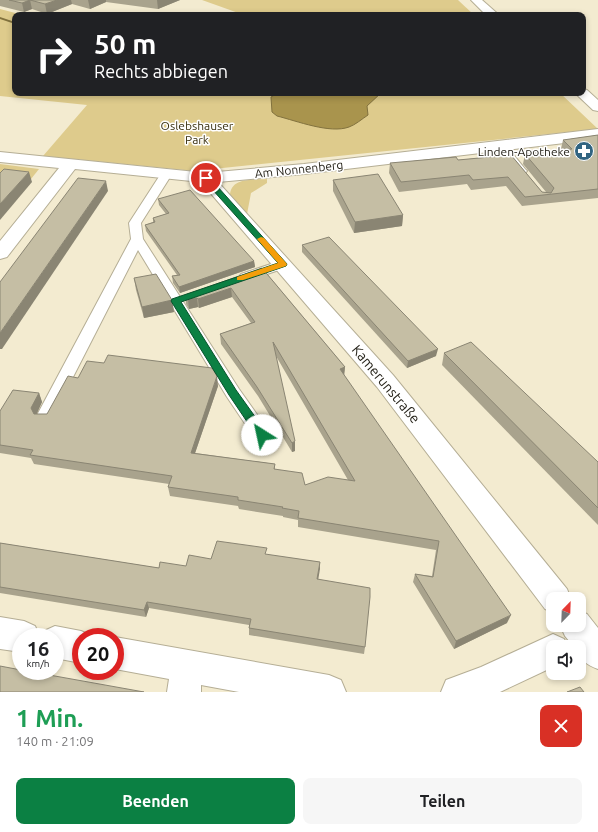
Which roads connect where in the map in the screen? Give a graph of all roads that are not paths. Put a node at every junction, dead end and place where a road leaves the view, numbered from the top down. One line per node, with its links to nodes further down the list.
1 (476, 0): 2 (street)
2 (490, 12)
3 (585, 96): 4 (street)
4 (598, 107)
5 (598, 134): 6 (street, Am Nonnenberg)
6 (500, 145): 10 (street, Am Nonnenberg); 11 (lane)
7 (0, 157): 8 (street, Am Nonnenberg)
8 (71, 164): 9 (street, Am Nonnenberg); 13 (street)
9 (166, 174): 10 (street, Am Nonnenberg); 12 (lane)
10 (206, 178): 14 (street, Kamerunstraße)
11 (530, 182)
12 (137, 239): 17 (lane); 18 (lane)
13 (0, 253)
14 (283, 264): 15 (lane); 20 (street, Kamerunstraße)
15 (233, 281)
16 (190, 296): 17 (lane)
17 (176, 301): 19 (lane)
18 (44, 417)
19 (262, 435)
20 (551, 592)
21 (0, 633): 22 (street)
22 (12, 635)
23 (546, 653): 27 (street)
24 (124, 655): 25 (street)
25 (186, 678): 26 (street)
26 (329, 692)
27 (458, 692)

